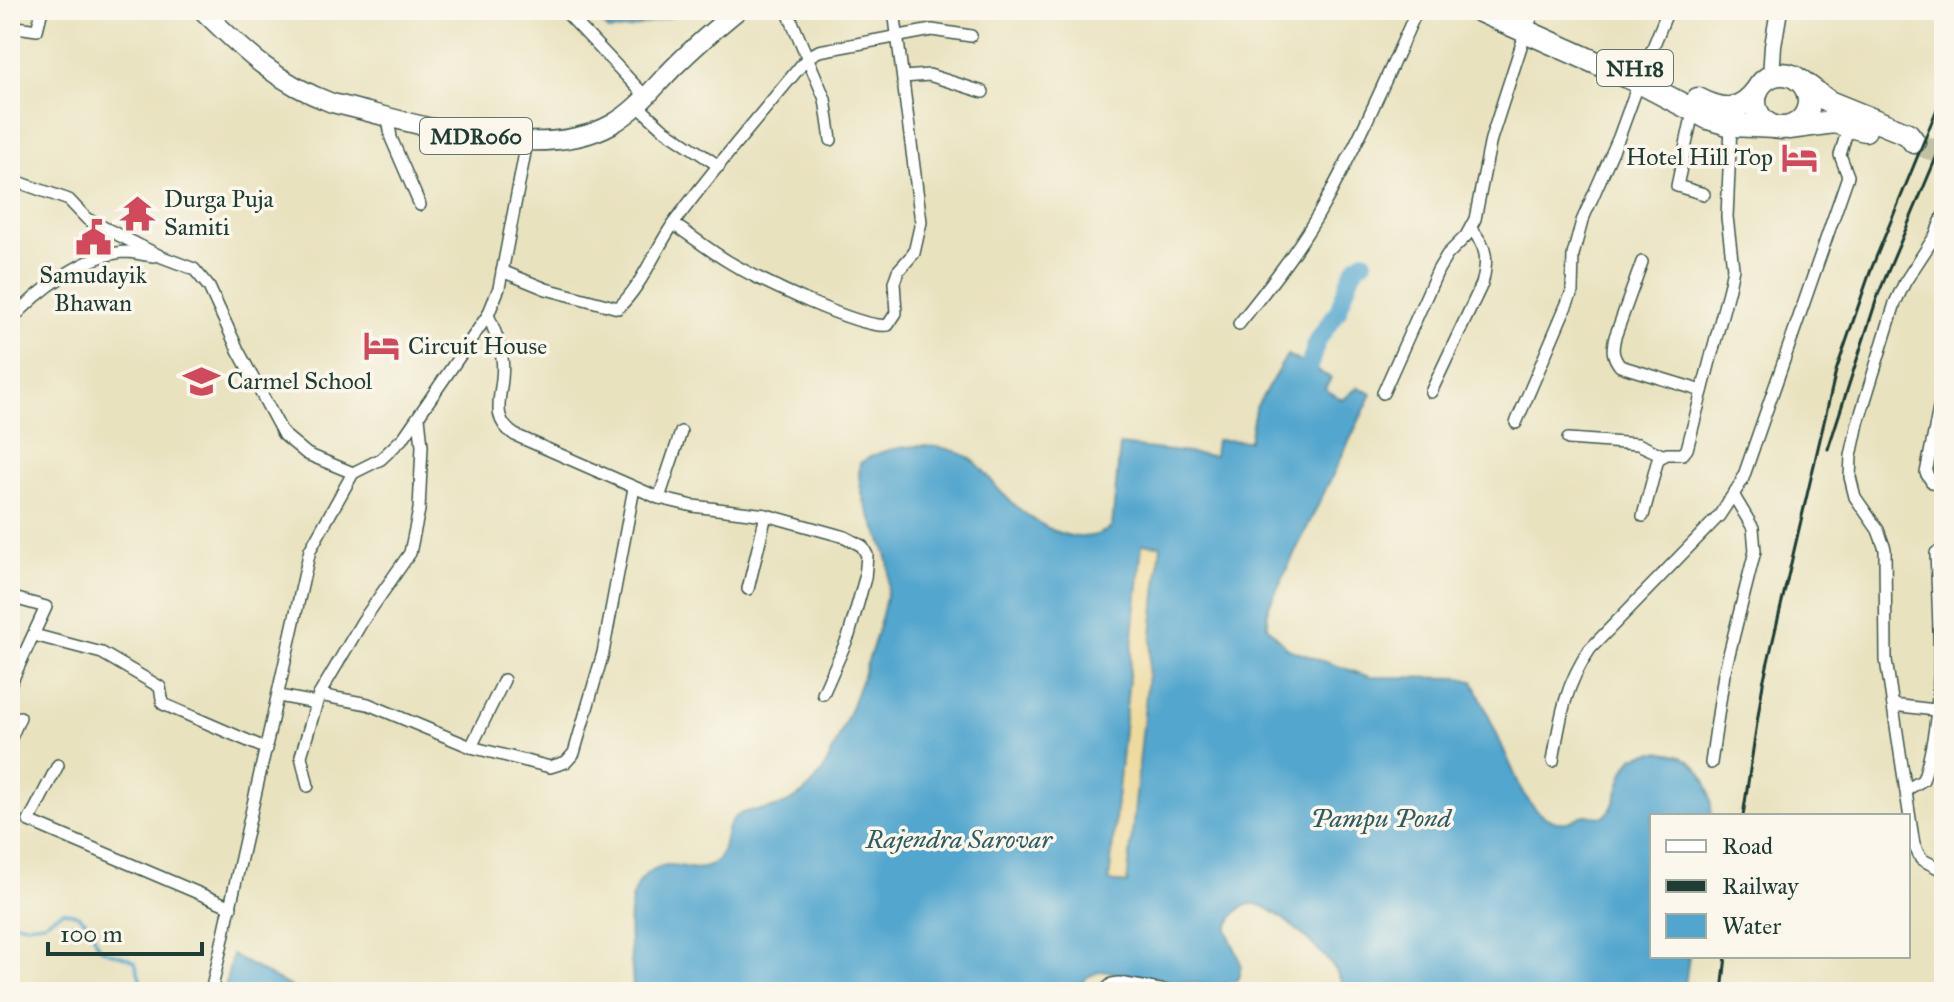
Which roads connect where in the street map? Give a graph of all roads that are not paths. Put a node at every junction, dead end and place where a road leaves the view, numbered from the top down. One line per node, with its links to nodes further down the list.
1 (42, 10): 13 (street)
2 (202, 10): 24 (main road, MDR060)
3 (564, 10): 22 (street)
4 (738, 10): 22 (main road, MDR060)
5 (787, 10): 16 (street)
6 (894, 10): 14 (street)
7 (1417, 10): 42 (street)
8 (1478, 10): 12 (highway, NH18)
9 (1509, 10): 12 (highway, NH18)
10 (1668, 10): 18 (street)
11 (1778, 14): 20 (street)
12 (1530, 20): 18 (highway, NH18); 36 (street)
13 (10, 26)
14 (898, 34): 15 (street); 16 (street); 17 (street)
15 (971, 36)
16 (808, 57): 28 (street); 30 (street)
17 (903, 77): 21 (street); 35 (street)
18 (1641, 77): 20 (highway, NH18); 23 (highway, NH18); 48 (street)
19 (1798, 79): 20 (highway, NH18); 26 (highway, NH18); 27 (highway)
20 (1764, 83): 27 (highway)
21 (983, 92)
22 (642, 102): 29 (main road, MDR060); 30 (street)
23 (1693, 112): 25 (highway, NH18); 32 (street)
24 (388, 116): 29 (main road, MDR060); 33 (street)
25 (1731, 125): 27 (highway, NH18); 44 (street)
26 (1849, 125): 27 (highway, NH18); 55 (street)
27 (1781, 128)
28 (831, 140)
29 (527, 142): 39 (street)
30 (719, 166): 35 (street)
31 (10, 179): 37 (street)
32 (1704, 194)
33 (420, 205)
34 (1944, 214): 68 (street)
35 (673, 224): 39 (street)
36 (1471, 229): 45 (street); 46 (street)
37 (162, 257): 41 (street); 52 (street)
38 (1642, 262): 44 (street)
39 (502, 271): 40 (street)
40 (488, 315): 47 (street); 54 (street)
41 (10, 322)
42 (1239, 324)
43 (1944, 383): 53 (street)
44 (1702, 391): 51 (street)
45 (1431, 392)
46 (1383, 393)
47 (419, 417): 52 (street); 67 (street)
48 (1516, 423)
49 (681, 432): 56 (street)
50 (1568, 439): 51 (street)
51 (1662, 455): 58 (street)
52 (353, 473): 66 (street)
53 (1944, 484)
54 (634, 488): 56 (street); 72 (street)
55 (1734, 496): 74 (street); 75 (street)
56 (659, 498): 57 (street)
57 (766, 515): 60 (street); 65 (street)
58 (1643, 516)
59 (1936, 553): 69 (street)
60 (748, 589)
61 (10, 597): 62 (street)
62 (34, 635): 64 (street); 73 (street)
63 (504, 680): 72 (street)
64 (10, 685)
65 (823, 694)
66 (279, 696): 67 (street); 73 (street)
67 (318, 699): 72 (street); 77 (street)
68 (1893, 705): 69 (street); 78 (street)
69 (1935, 710): 78 (street)
70 (20, 717): 71 (street)
71 (10, 738)
72 (471, 747)
73 (267, 749): 82 (street)
74 (1553, 761)
75 (1711, 763)
76 (58, 765): 82 (street)
77 (308, 786)
78 (1906, 790): 79 (street)
79 (1909, 814)
80 (1910, 818): 81 (street)
81 (1944, 871)
82 (231, 907): 83 (street)
83 (211, 992)
84 (1103, 992): 85 (street)
85 (1172, 992)

